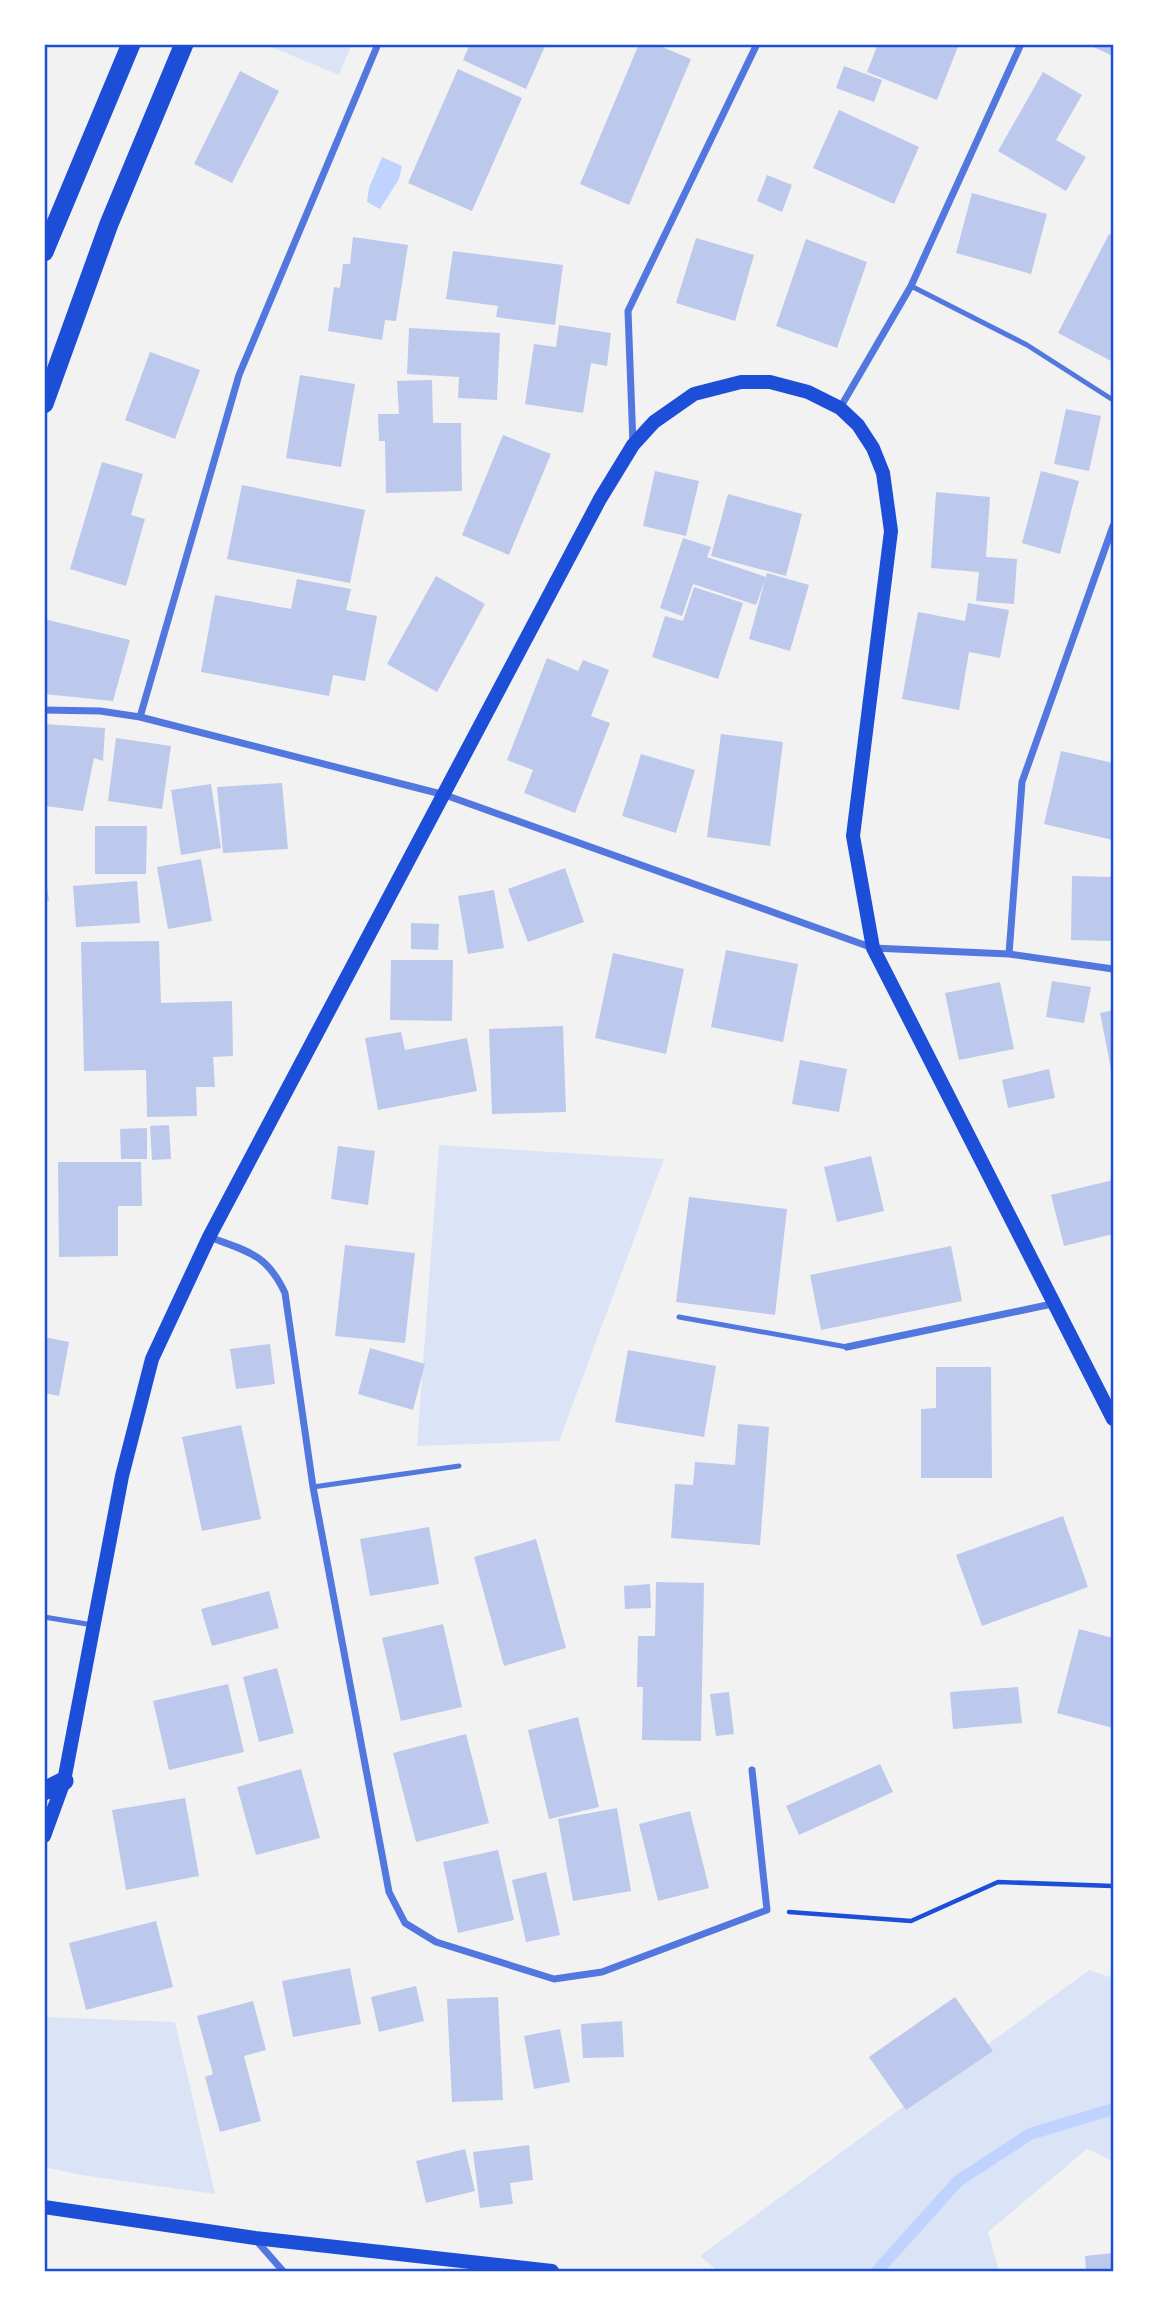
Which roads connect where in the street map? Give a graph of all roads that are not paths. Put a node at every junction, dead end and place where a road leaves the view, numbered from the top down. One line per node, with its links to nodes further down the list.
1 (131, 44): 6 (highway)
2 (184, 44): 9 (highway)
3 (378, 44): 14 (street)
4 (757, 44): 11 (street)
5 (1021, 44): 7 (street)
6 (44, 252)
7 (911, 286): 8 (lane); 10 (street)
8 (1113, 400)
9 (44, 404)
10 (840, 408): 11 (main road); 16 (main road)
11 (633, 445): 15 (main road)
12 (1113, 526): 17 (street)
13 (44, 710): 14 (street)
14 (140, 717): 15 (street)
15 (444, 795): 16 (street); 19 (main road)
16 (873, 948): 17 (street); 20 (main road)
17 (1009, 954): 18 (street)
18 (1113, 969)
19 (209, 1237): 25 (street); 27 (main road)
20 (1052, 1304): 22 (street); 23 (main road)
21 (679, 1317): 22 (lane)
22 (847, 1347)
23 (1113, 1419)
24 (459, 1465): 25 (lane)
25 (313, 1487): 28 (street)
26 (44, 1617): 27 (lane)
27 (93, 1625): 29 (main road)
28 (752, 1770)
29 (64, 1781): 30 (highway); 31 (main road)
30 (44, 1791)
31 (44, 1836)
32 (44, 2207): 33 (main road)
33 (255, 2238): 34 (street); 35 (main road)
34 (283, 2271)
35 (552, 2271)

